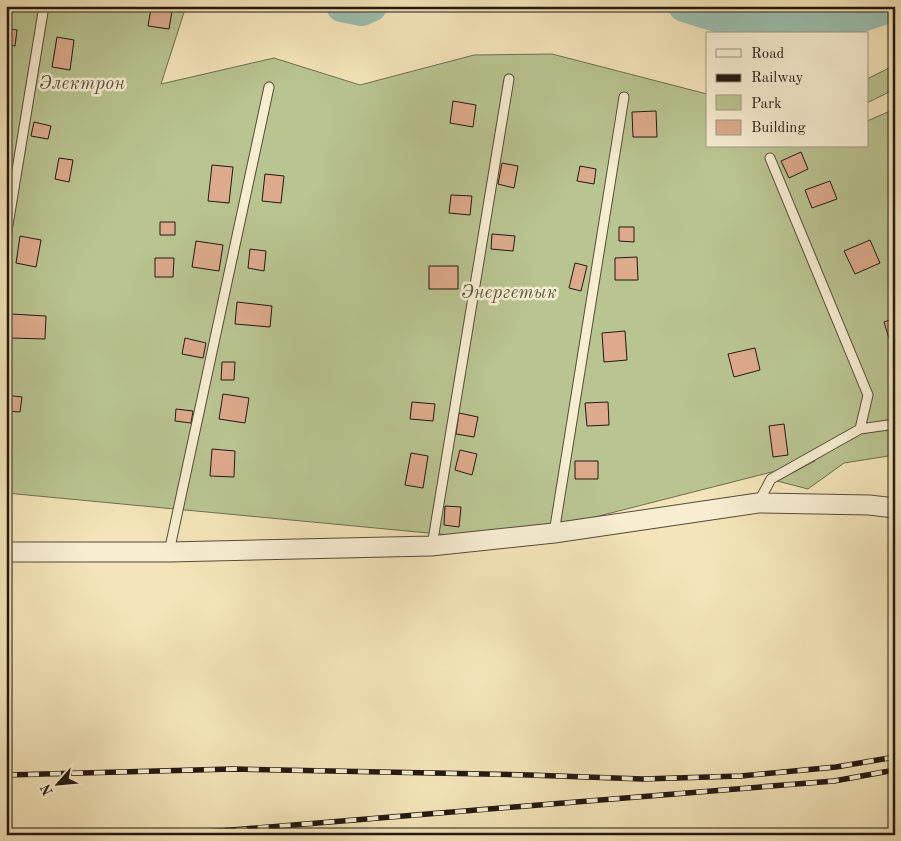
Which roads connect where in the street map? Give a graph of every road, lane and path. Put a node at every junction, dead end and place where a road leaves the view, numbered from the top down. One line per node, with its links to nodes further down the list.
1 (44, 6): 6 (lane)
2 (509, 79): 12 (lane)
3 (269, 88): 14 (lane)
4 (624, 97): 11 (lane)
5 (770, 158): 8 (lane)
6 (6, 236)
7 (895, 424): 8 (lane)
8 (860, 429): 9 (lane)
9 (758, 503): 10 (street); 11 (street)
10 (895, 508)
11 (554, 533): 12 (street)
12 (432, 546): 14 (street)
13 (6, 552): 14 (street)
14 (169, 552)

